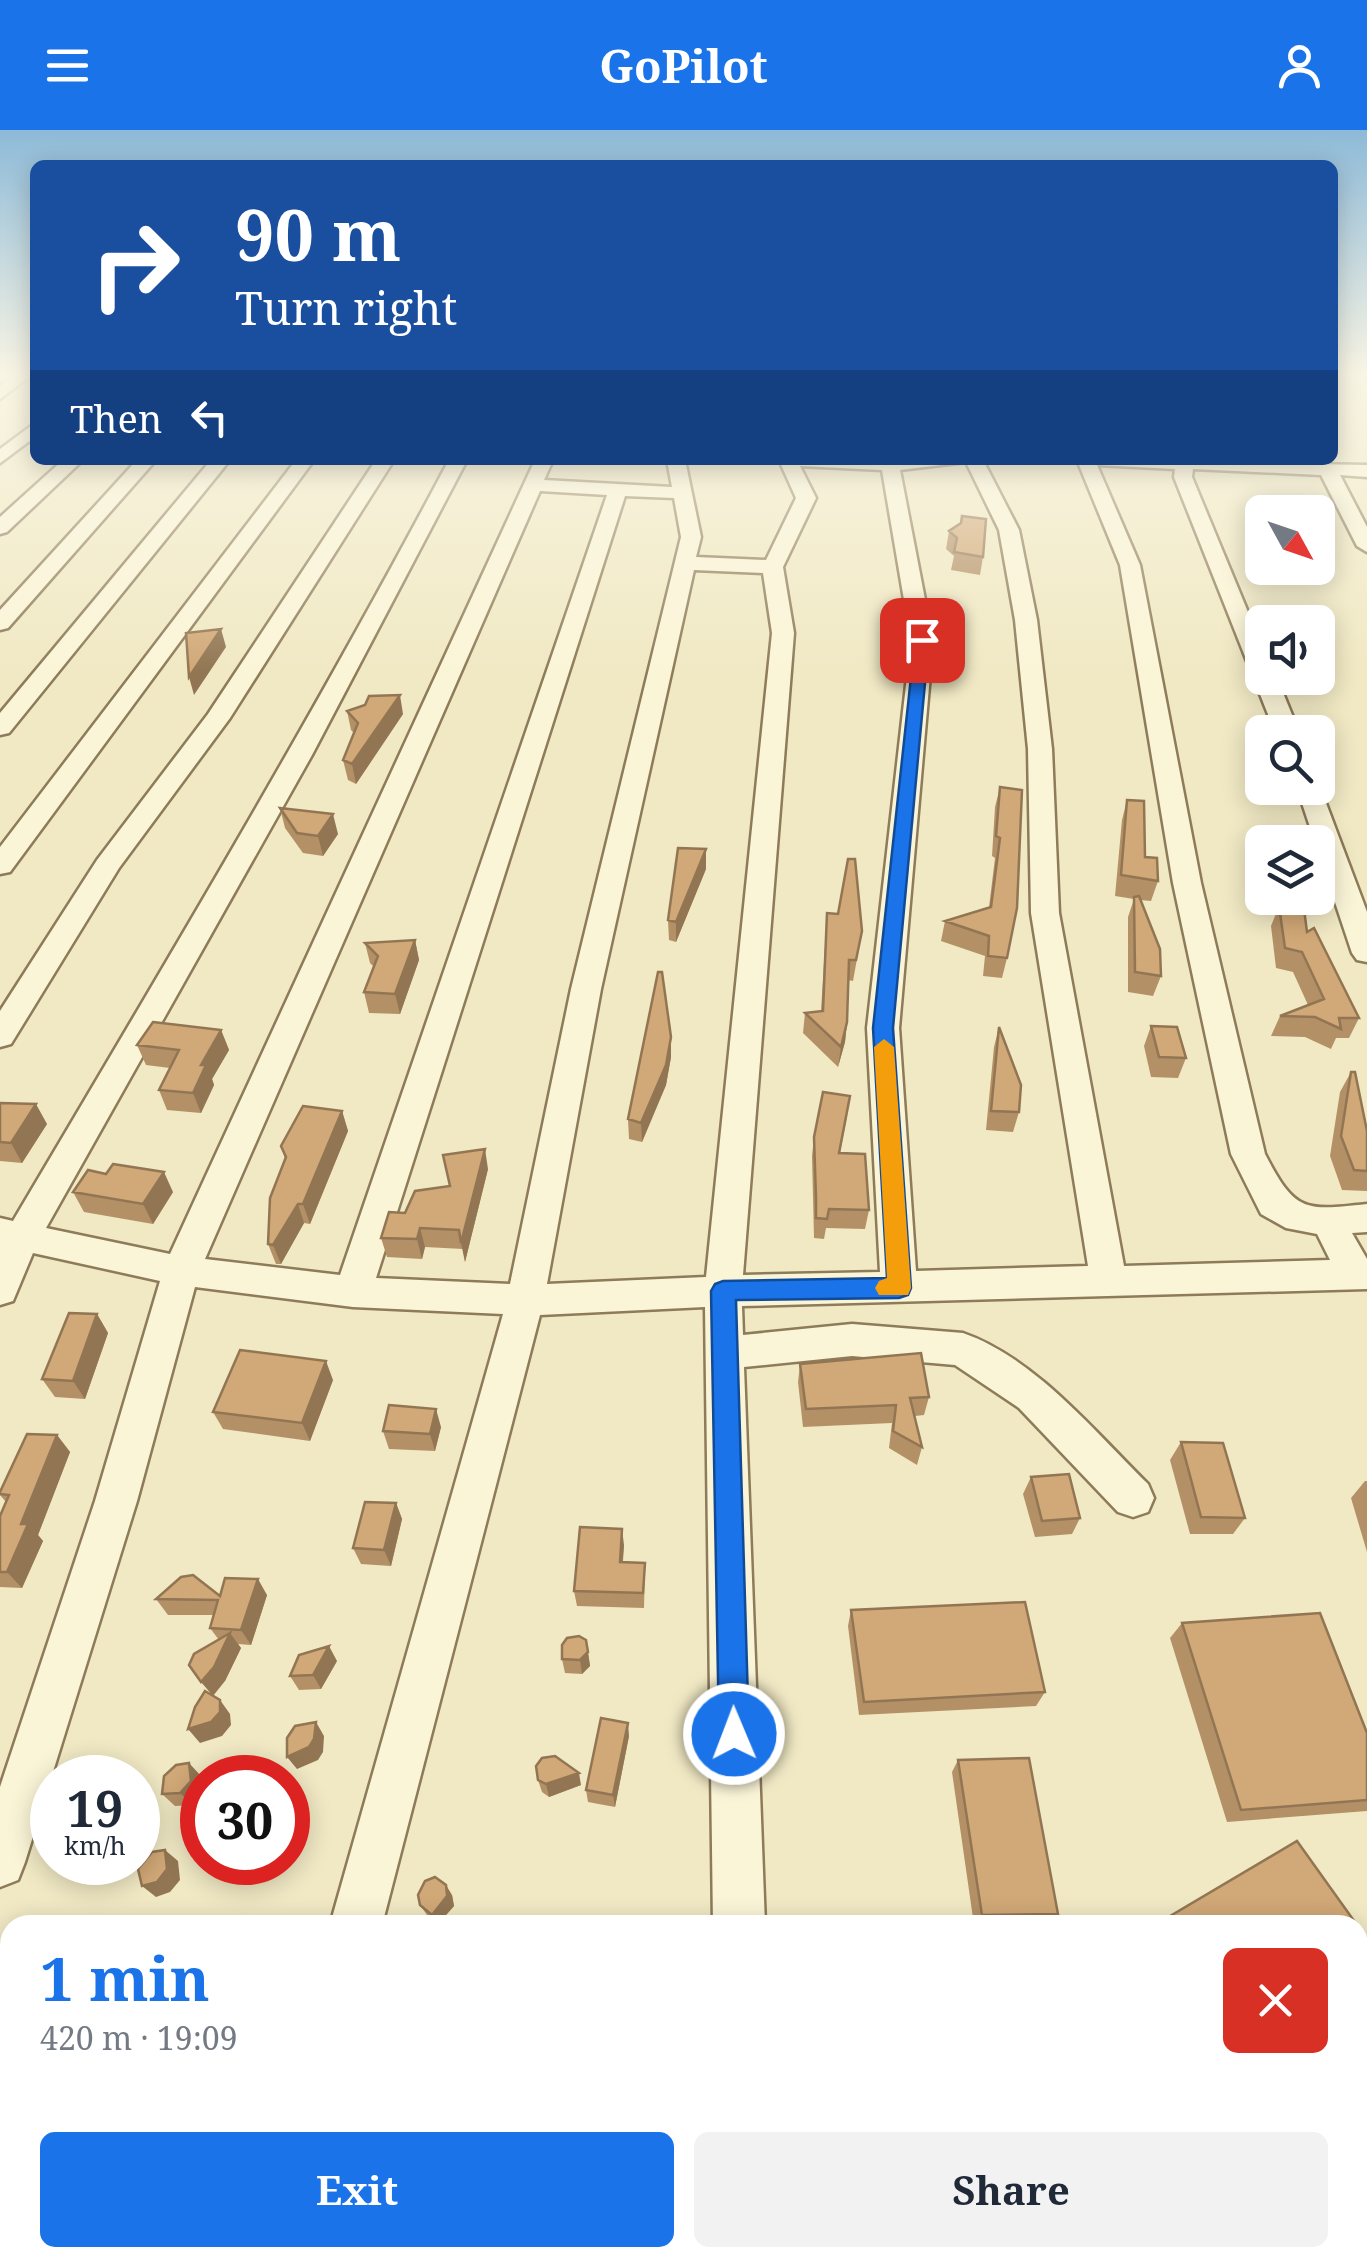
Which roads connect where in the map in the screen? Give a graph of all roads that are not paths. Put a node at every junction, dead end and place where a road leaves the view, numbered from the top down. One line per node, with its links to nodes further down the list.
1 (59, 474): 18 (street)
2 (135, 474): 22 (street)
3 (210, 474): 24 (street)
4 (295, 474): 26 (street)
5 (377, 474): 28 (street)
6 (451, 474): 31 (street)
7 (536, 474): 32 (street)
8 (545, 474): 16 (street)
9 (678, 474): 17 (street)
10 (795, 474): 21 (street)
11 (892, 474): 35 (street)
12 (981, 474): 34 (street)
13 (1092, 474): 30 (street)
14 (1183, 474): 23 (street)
15 (1330, 474): 19 (street)
16 (618, 489): 17 (street); 38 (street)
17 (682, 494): 20 (street)
18 (0, 528)
19 (1367, 546)
20 (685, 563): 21 (street); 39 (street)
21 (773, 567): 37 (street)
22 (0, 623)
23 (1245, 629)
24 (0, 728)
25 (1316, 805): 27 (street)
26 (0, 866)
27 (1367, 952)
28 (0, 1036)
29 (1367, 1218): 30 (street)
30 (1329, 1222): 33 (street)
31 (11, 1235): 32 (street); 36 (street)
32 (181, 1271): 38 (street); 42 (street)
33 (1360, 1274): 34 (street)
34 (1108, 1279): 35 (street)
35 (899, 1288): 37 (street)
36 (0, 1290)
37 (723, 1291): 39 (street); 40 (street)
38 (353, 1292): 39 (street)
39 (526, 1300): 43 (street)
40 (725, 1353): 41 (street); 44 (street)
41 (1133, 1498)
42 (0, 1862)
43 (359, 1915)
44 (739, 1915)

